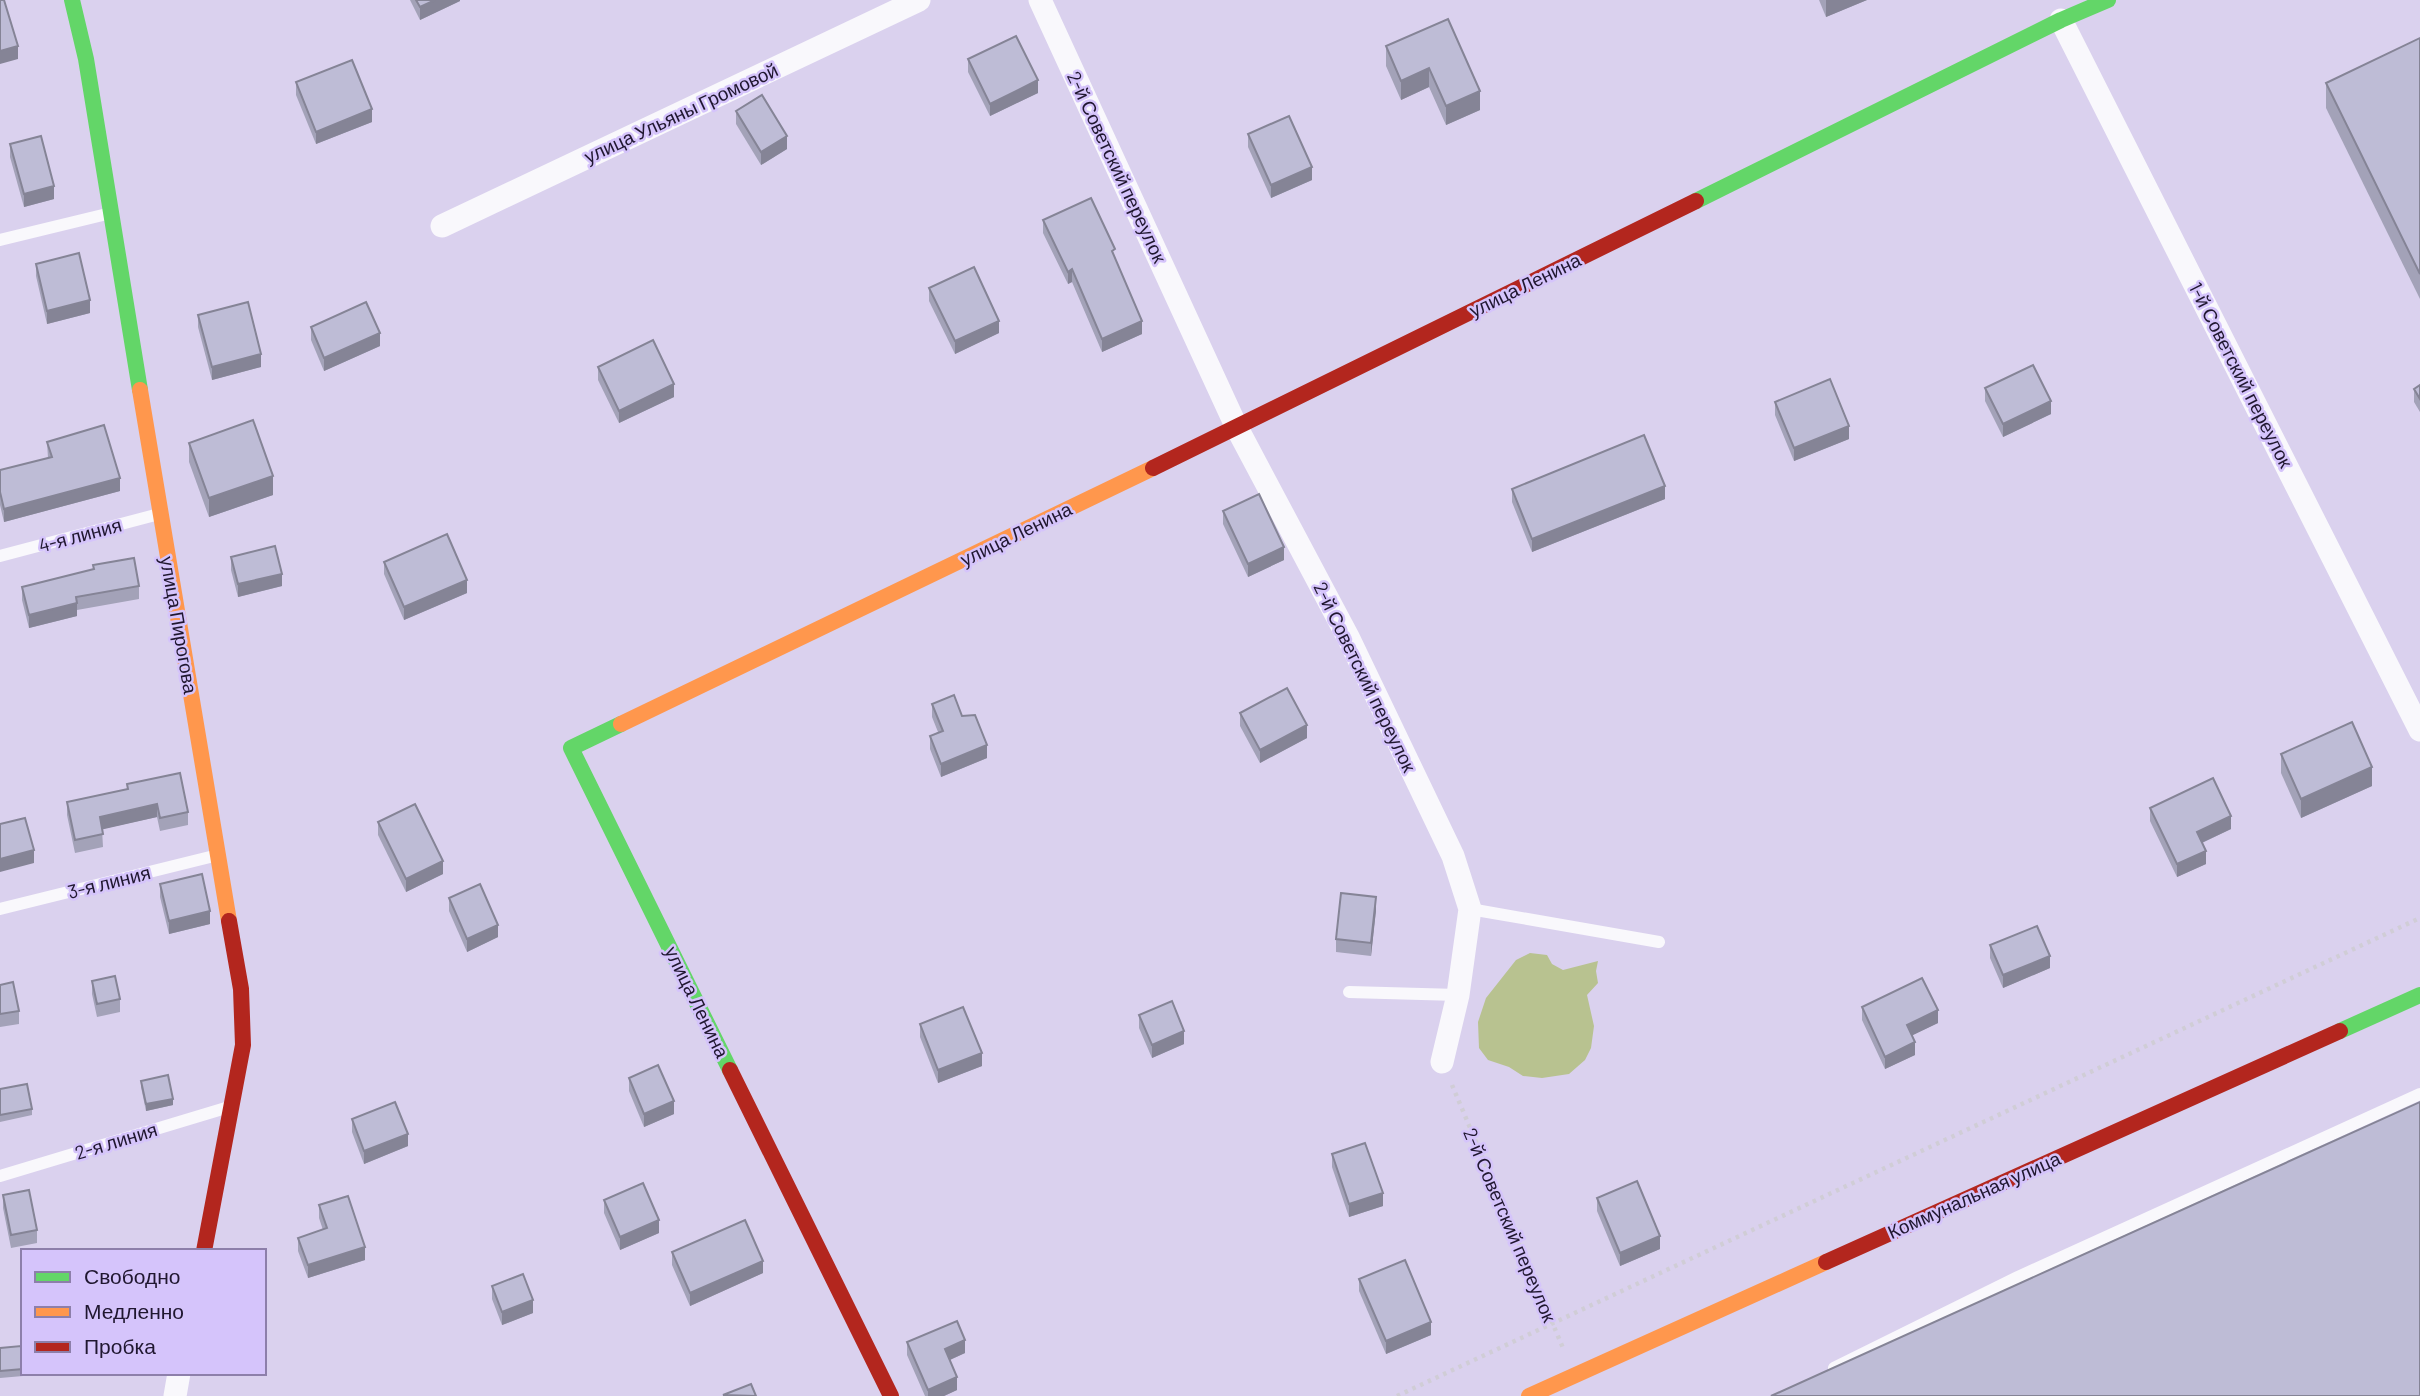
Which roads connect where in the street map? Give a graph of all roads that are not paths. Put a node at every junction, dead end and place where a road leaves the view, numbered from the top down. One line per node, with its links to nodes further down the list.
1 (72, 0): 6 (street, улица Пирогова)
2 (919, 0): 7 (street, улица Ульяны Громовой)
3 (1040, 0): 9 (street, 2-й Советский переулок)
4 (2108, 0): 5 (street, улица Ленина)
5 (2062, 20): 9 (street, улица Ленина); 12 (street, 1-й Советский переулок)
6 (111, 213): 8 (lane); 10 (street, улица Пирогова)
7 (442, 226)
8 (0, 240)
9 (1237, 428): 15 (street, 2-й Советский переулок); 28 (street, улица Ленина)
10 (160, 513): 11 (lane, 4-я линия); 13 (street, улица Пирогова)
11 (0, 556)
12 (2420, 730)
13 (219, 855): 14 (lane, 3-я линия); 22 (street, улица Пирогова)
14 (0, 909)
15 (1470, 909): 16 (lane); 18 (street, 2-й Советский переулок)
16 (1659, 942)
17 (1349, 992): 18 (lane)
18 (1458, 995): 20 (street, 2-й Советский переулок)
19 (2420, 995): 29 (street, Коммунальная улица)
20 (1442, 1062)
21 (2420, 1094): 25 (lane)
22 (232, 1106): 23 (lane, 2-я линия); 24 (street, улица Пирогова)
23 (0, 1176)
24 (204, 1249)
25 (1826, 1372)
26 (179, 1375): 27 (street)
27 (175, 1396)
28 (891, 1396)
29 (1529, 1396)

